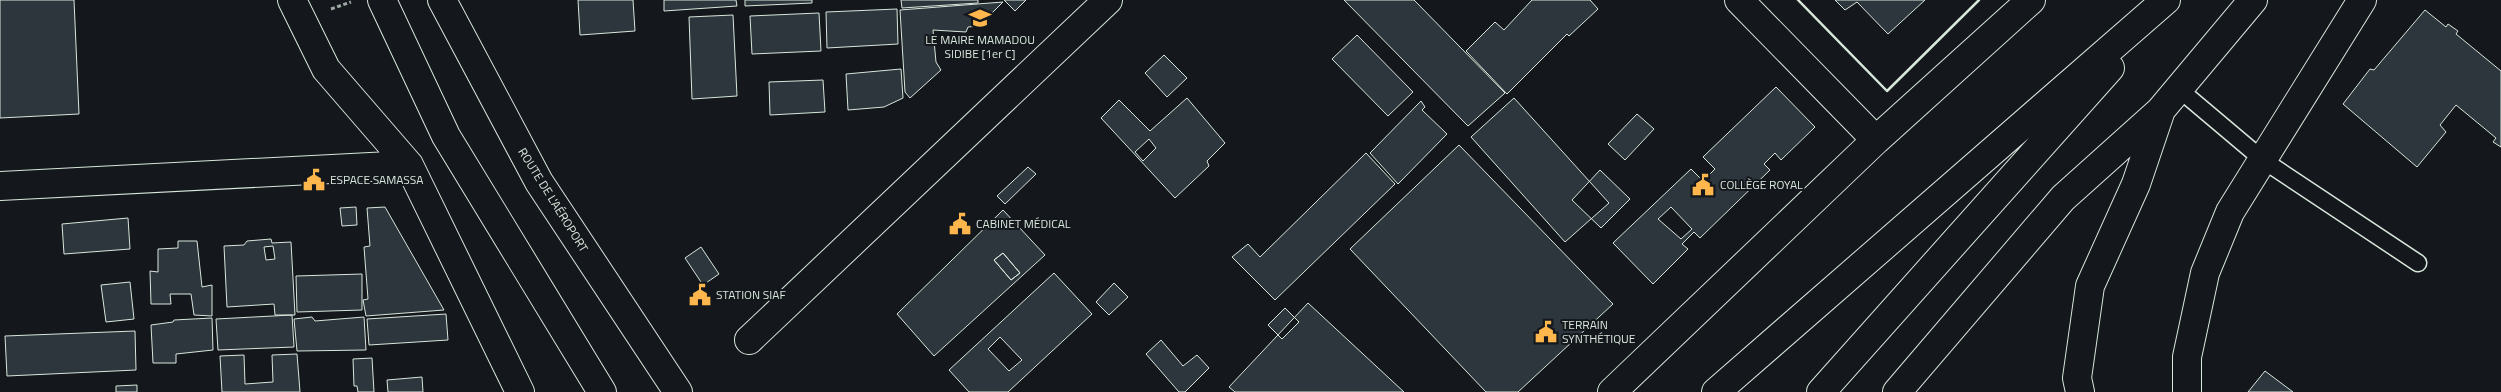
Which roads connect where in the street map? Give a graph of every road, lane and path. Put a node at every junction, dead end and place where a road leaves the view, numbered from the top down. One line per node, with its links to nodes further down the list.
1 (292, 0): 15 (main road)
2 (382, 0): 20 (main road)
3 (442, 0): 21 (main road, ROUTE DE L'AÉROPORT)
4 (1108, 0): 18 (main road)
5 (1739, 0): 13 (main road)
6 (2031, 0): 13 (main road)
7 (2166, 0): 23 (main road)
8 (2171, 0): 24 (main road)
9 (2253, 0): 11 (main road)
10 (2362, 0): 14 (main road)
11 (2180, 90): 12 (main road); 14 (lane)
12 (2160, 111): 25 (main road); 26 (main road)
13 (1876, 140): 22 (main road)
14 (2263, 160): 17 (lane); 27 (main road)
15 (409, 165): 16 (main road); 19 (main road)
16 (0, 186)
17 (2418, 263)
18 (749, 340)
19 (520, 392)
20 (602, 392)
21 (678, 392)
22 (1612, 392)
23 (1716, 392)
24 (1821, 392)
25 (1897, 392)
26 (2080, 392)
27 (2186, 392)

